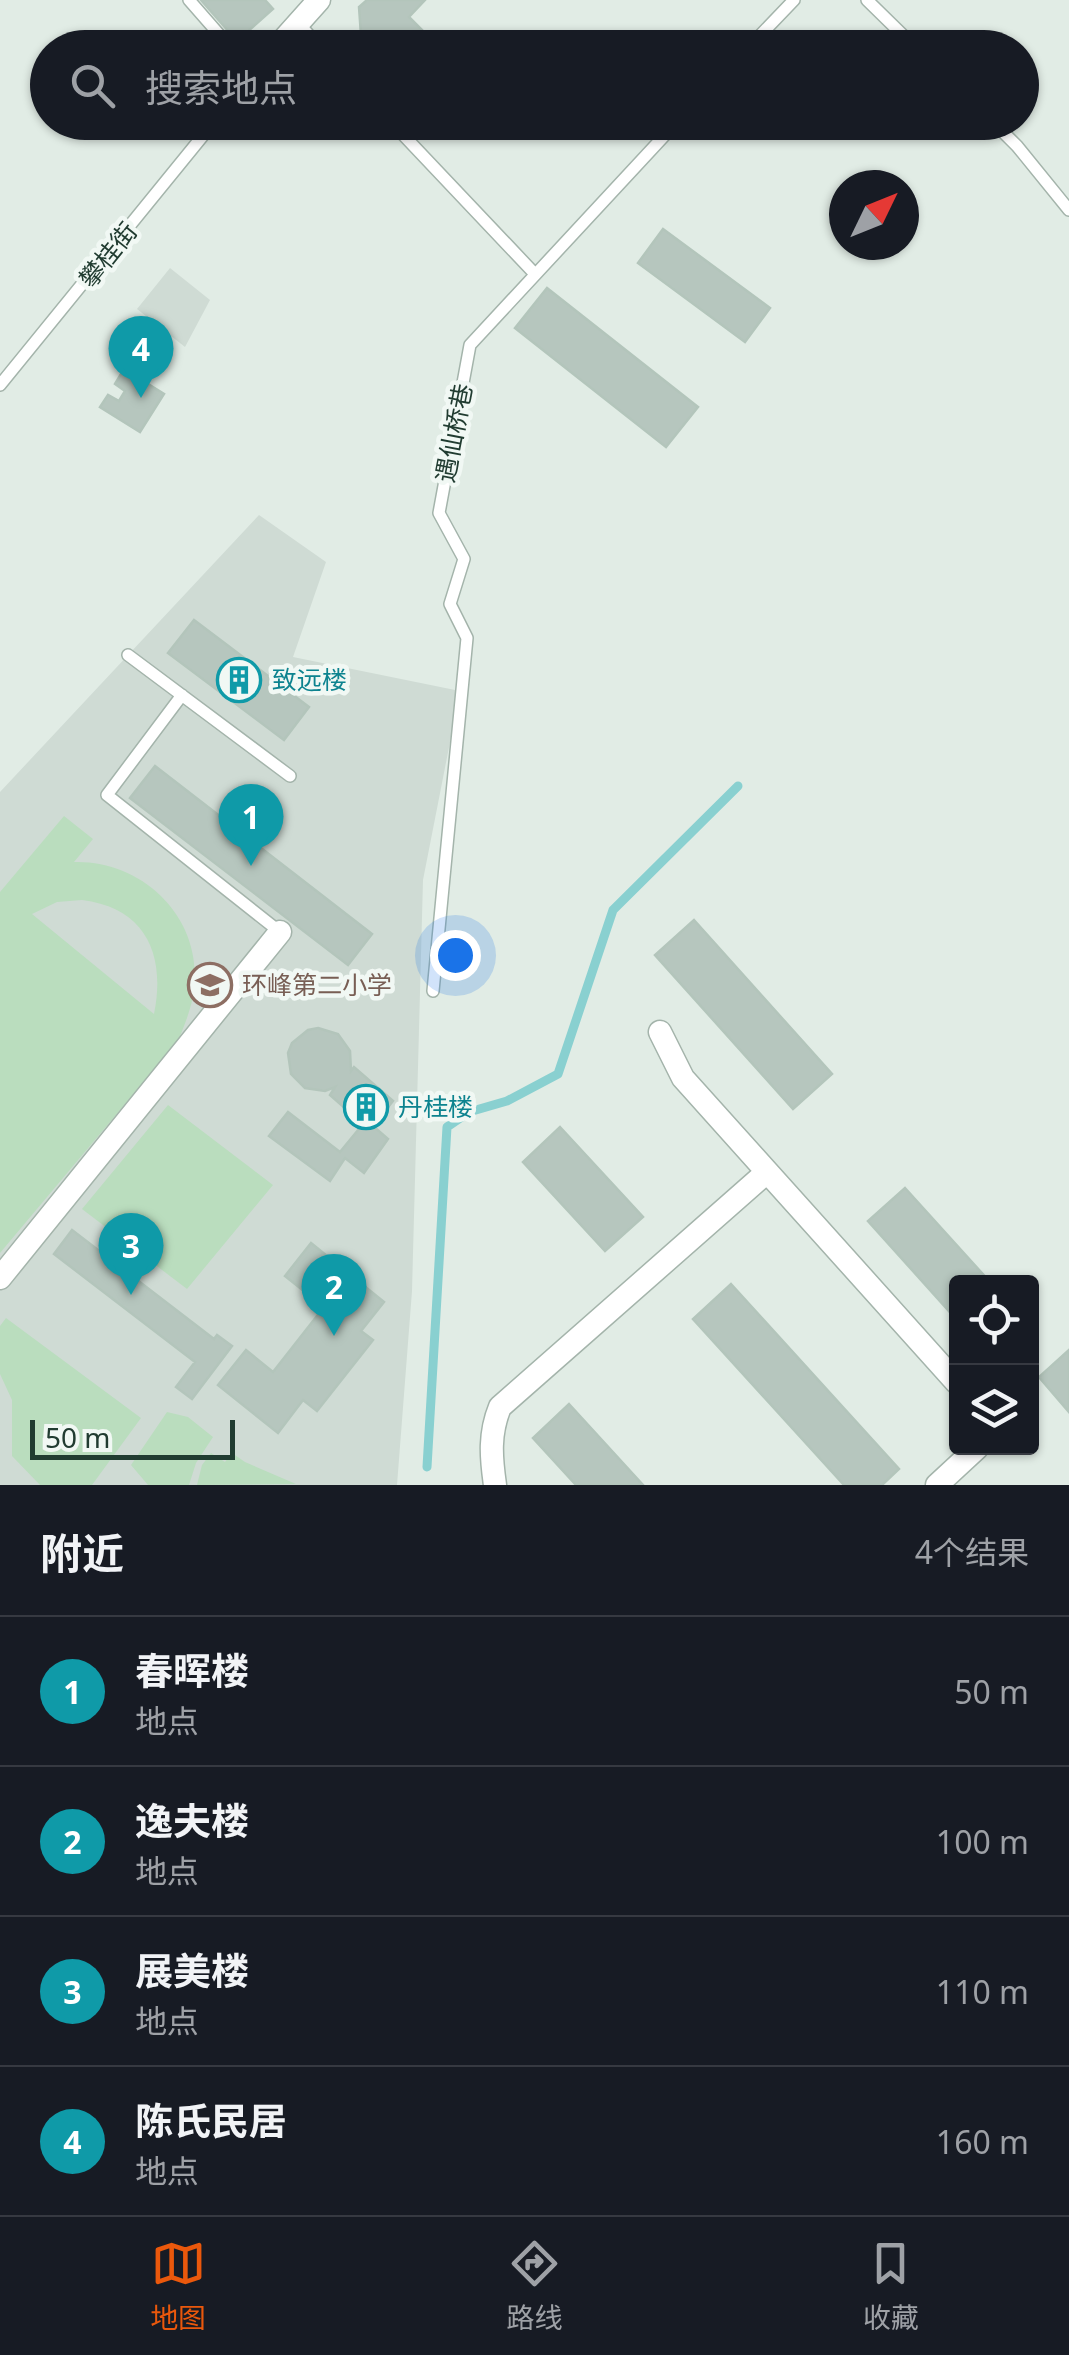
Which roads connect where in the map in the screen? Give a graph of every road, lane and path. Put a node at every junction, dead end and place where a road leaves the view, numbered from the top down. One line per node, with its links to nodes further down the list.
1 (190, 0): 6 (lane)
2 (318, 0): 5 (street)
3 (794, 0): 9 (lane)
4 (867, 0): 10 (lane)
5 (298, 24): 7 (street); 8 (lane)
6 (216, 30)
7 (292, 30)
8 (304, 30)
9 (765, 30)
10 (898, 30)
11 (199, 140): 17 (lane, 攀桂街)
12 (409, 140): 16 (lane)
13 (660, 140): 16 (lane, 遇仙桥巷)
14 (1011, 140): 15 (lane)
15 (1069, 210)
16 (534, 273): 22 (lane, 遇仙桥巷)
17 (0, 385)
18 (128, 655): 19 (lane)
19 (182, 695): 20 (lane); 21 (lane)
20 (290, 776)
21 (280, 932): 25 (street)
22 (433, 991)
23 (660, 1032): 24 (street)
24 (767, 1172): 26 (street); 28 (street)
25 (0, 1278)
26 (949, 1374)
27 (969, 1455): 29 (street)
28 (495, 1485)
29 (937, 1485)

